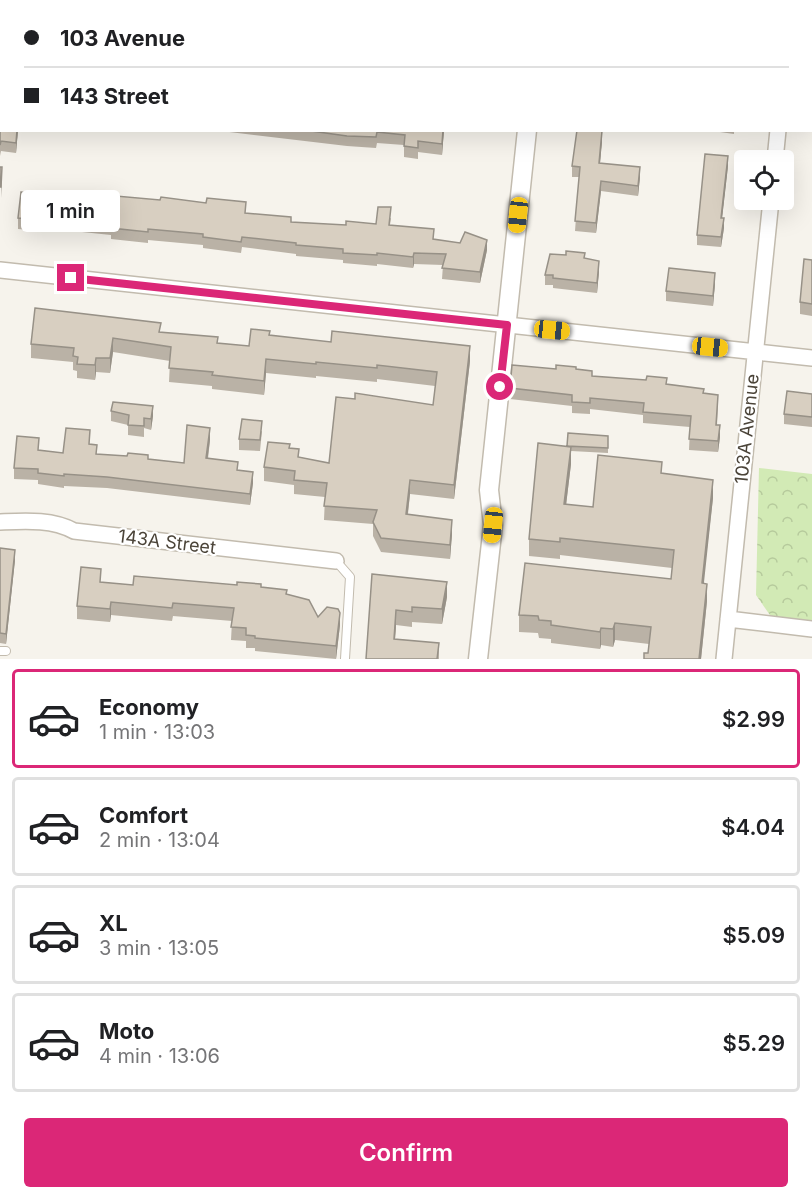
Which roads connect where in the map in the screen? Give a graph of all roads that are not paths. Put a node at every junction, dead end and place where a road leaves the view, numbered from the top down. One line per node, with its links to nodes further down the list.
1 (527, 132): 6 (street)
2 (778, 132): 3 (street)
3 (776, 150)
4 (770, 210): 7 (street, 103A Avenue)
5 (0, 270): 6 (street)
6 (507, 325): 7 (street); 14 (street)
7 (755, 352): 8 (street); 11 (street, 103A Avenue)
8 (812, 358)
9 (0, 522): 10 (street, 143A Street)
10 (336, 561): 13 (lane)
11 (728, 619): 12 (street); 15 (street, 103A Avenue)
12 (812, 629)
13 (345, 659)
14 (478, 659)
15 (724, 659)

